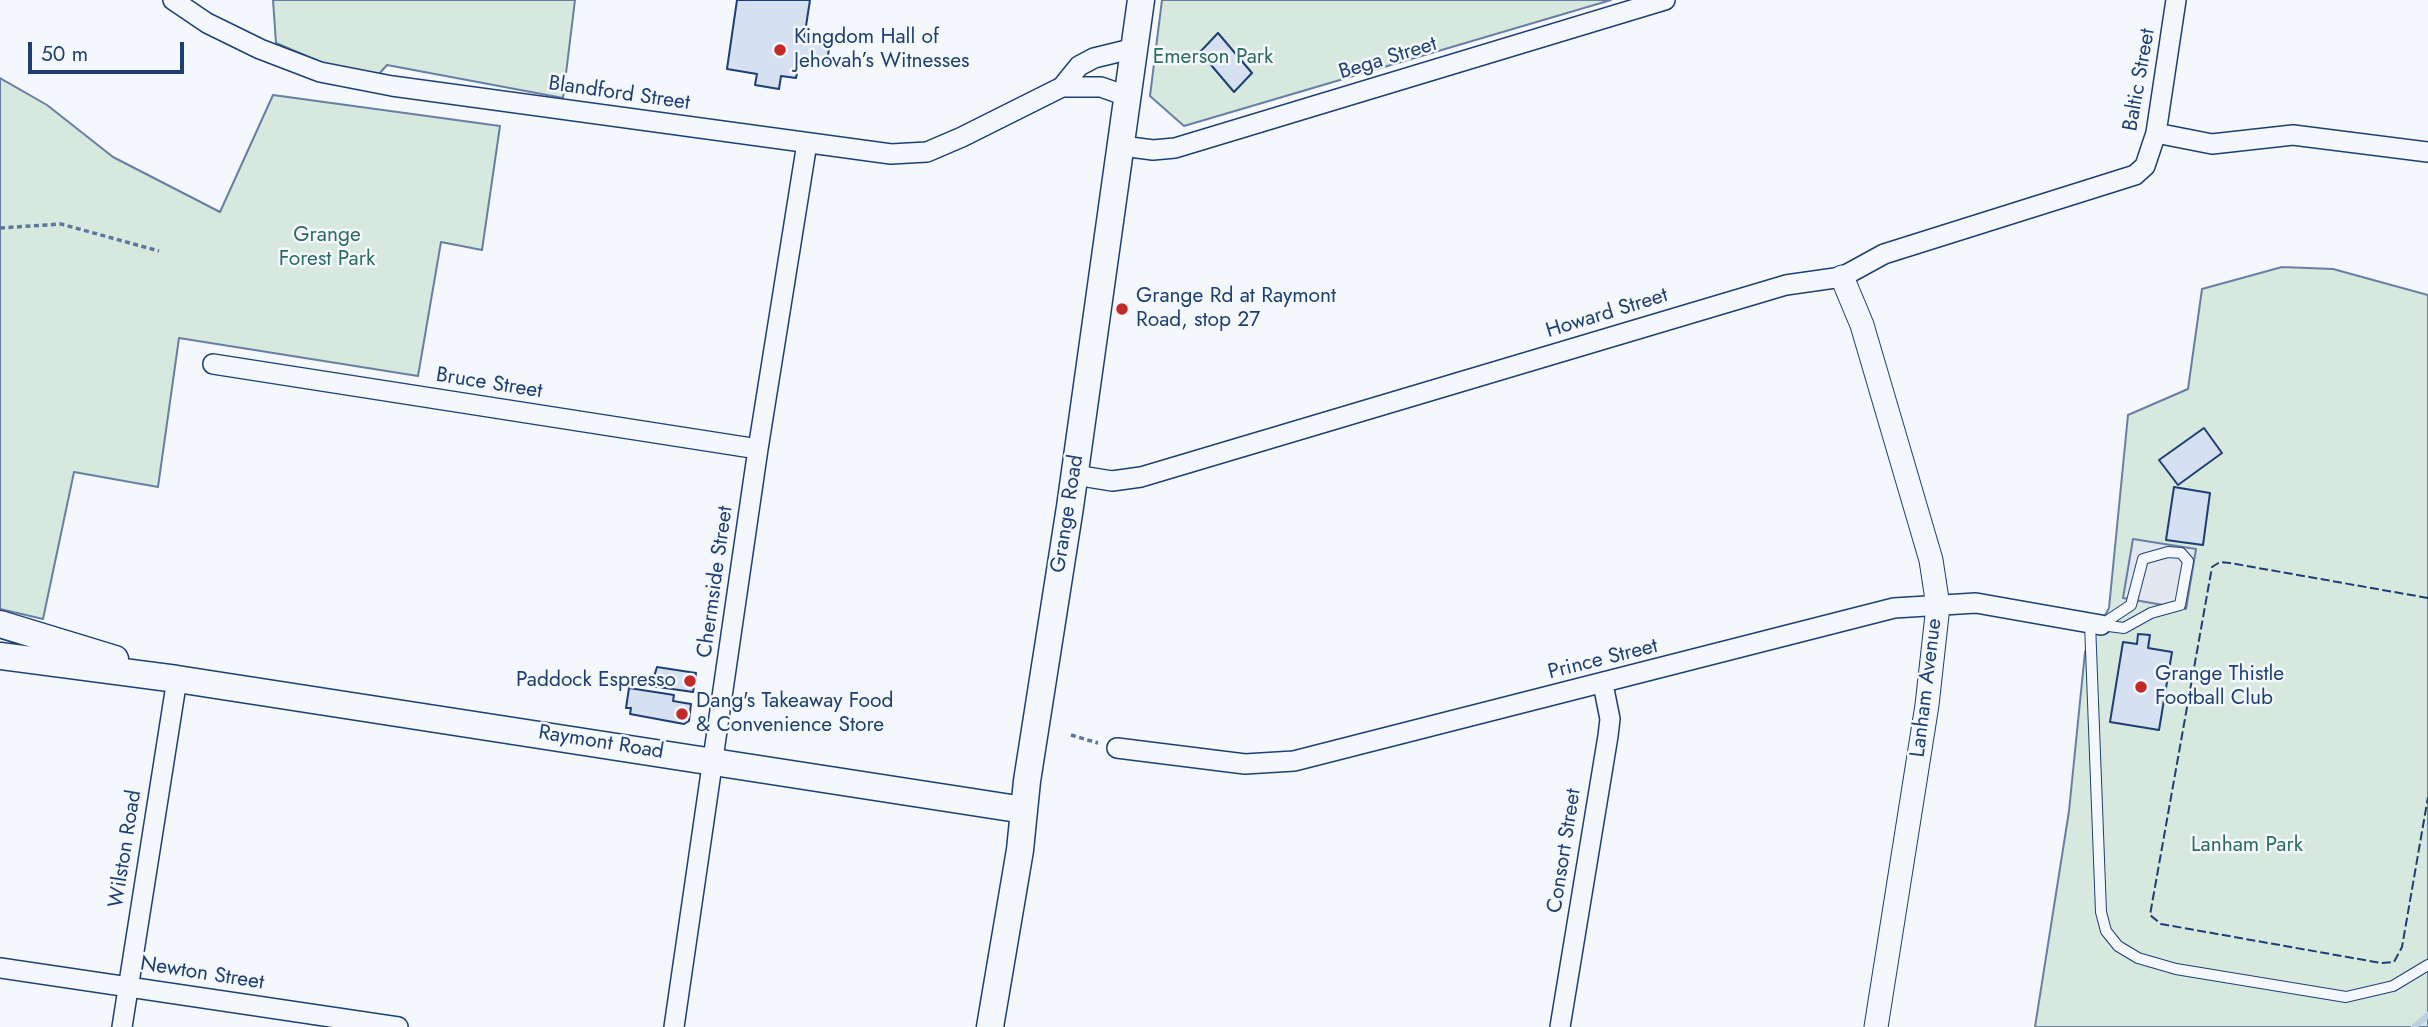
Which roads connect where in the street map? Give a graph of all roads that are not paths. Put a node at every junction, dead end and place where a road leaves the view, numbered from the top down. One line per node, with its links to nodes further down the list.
1 (173, 0): 9 (street, Blandford Street)
2 (1141, 0): 5 (main road, Grange Road)
3 (1665, 0): 10 (street, Bega Street)
4 (2176, 0): 8 (street, Baltic Street)
5 (1136, 48): 6 (street, Blandford Street); 7 (main road, Grange Road)
6 (1062, 87): 7 (street, Blandford Street); 9 (street, Blandford Street)
7 (1129, 97): 10 (main road, Grange Road)
8 (2156, 133): 11 (street); 12 (street, Baltic Street)
9 (807, 143): 15 (street, Chermside Street)
10 (1122, 146): 16 (main road, Grange Road)
11 (2428, 152)
12 (2145, 166): 13 (street, Howard Street)
13 (1842, 277): 16 (street, Howard Street); 17 (street, Lanham Avenue)
14 (213, 364): 15 (street, Bruce Street)
15 (758, 449): 24 (street, Chermside Street)
16 (1074, 475): 25 (main road, Grange Road)
17 (1938, 606): 19 (street, Prince Street); 22 (street, Prince Street); 34 (street, Lanham Avenue)
18 (0, 624): 21 (main road, Raymont Road)
19 (2095, 624): 19 (lane); 26 (lane)
20 (0, 656): 21 (main road, Raymont Road)
21 (177, 679): 24 (main road, Raymont Road); 28 (street, Wilston Road)
22 (1602, 684): 23 (street, Prince Street); 33 (street, Consort Street)
23 (1117, 748)
24 (713, 760): 25 (main road, Raymont Road); 31 (street, Chermside Street)
25 (1024, 810): 32 (main road, Grange Road)
26 (2428, 965)
27 (0, 968): 28 (street, Newton Street)
28 (128, 986): 29 (street, Wilston Road); 30 (street, Newton Street)
29 (122, 1027)
30 (398, 1027)
31 (674, 1027)
32 (990, 1027)
33 (1560, 1027)
34 (1876, 1027)

